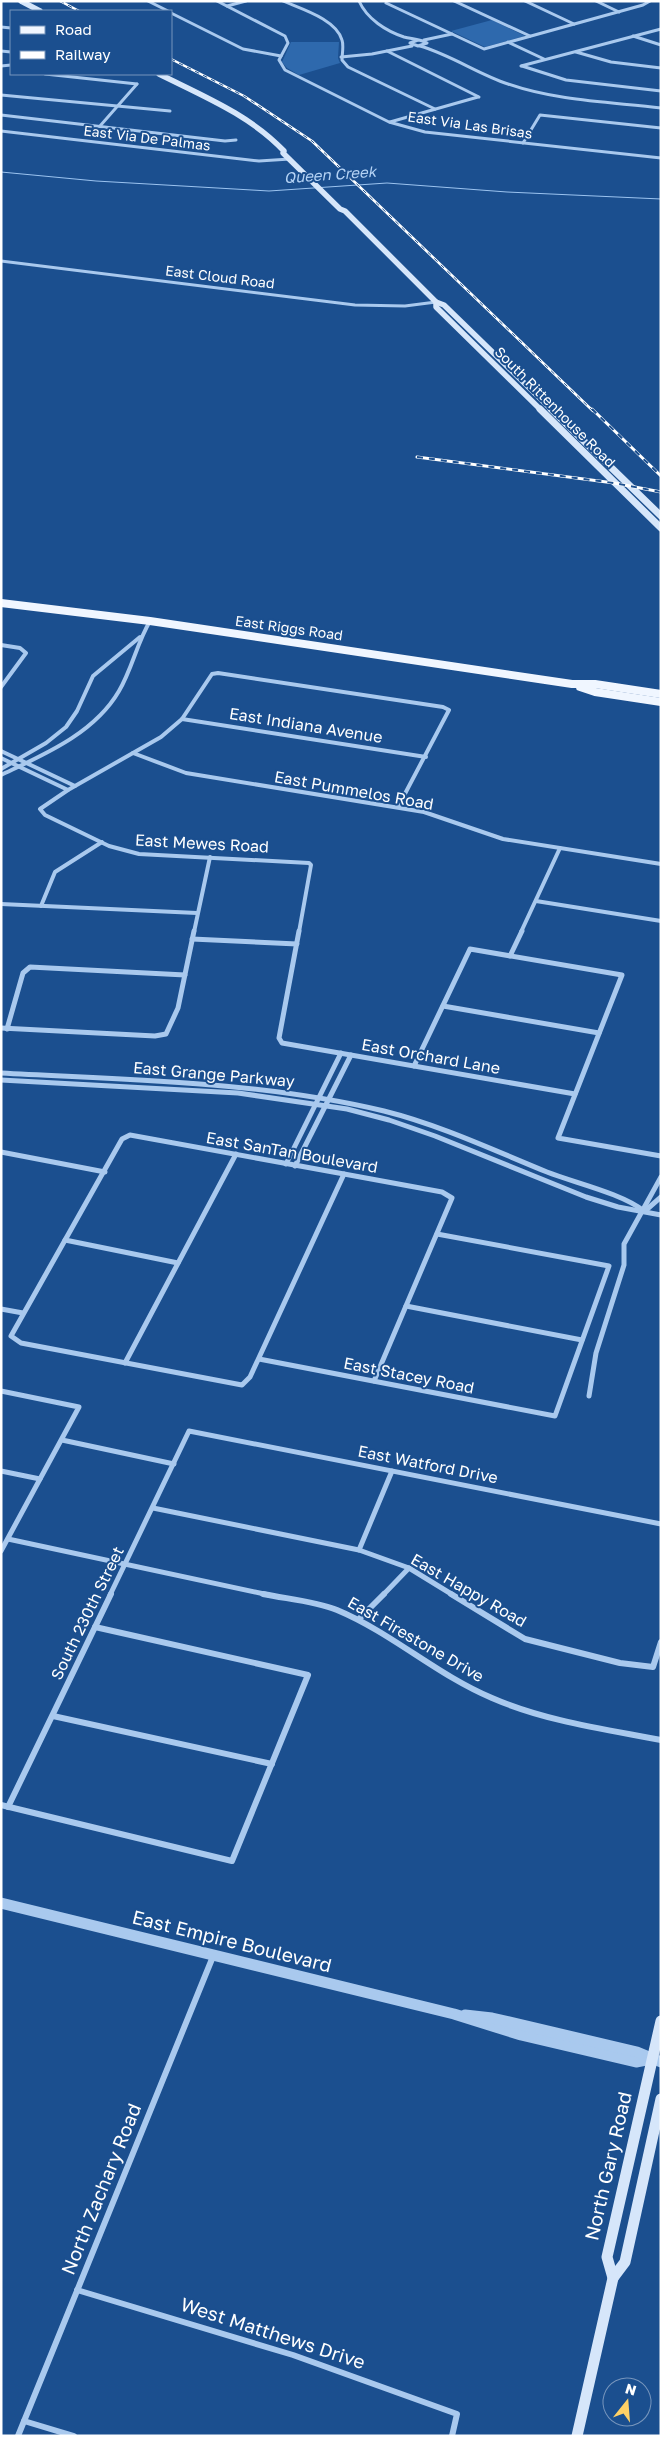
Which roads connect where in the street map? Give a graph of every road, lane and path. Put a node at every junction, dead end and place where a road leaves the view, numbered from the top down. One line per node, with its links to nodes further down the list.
1 (22, 1): 13 (main road)
2 (148, 1): 14 (street)
3 (216, 1): 12 (street)
4 (246, 1): 12 (street)
5 (283, 1): 35 (street)
6 (359, 1): 22 (street)
7 (394, 1): 19 (street)
8 (454, 1): 20 (street)
9 (525, 1): 17 (street)
10 (596, 1): 15 (street)
11 (650, 1): 15 (street)
12 (226, 6): 34 (street)
13 (38, 10)
14 (166, 10)
15 (620, 12): 17 (street)
16 (172, 13): 34 (street)
17 (575, 24): 20 (street)
18 (661, 28): 21 (street)
19 (453, 34): 23 (street); 25 (street)
20 (530, 36): 25 (street)
21 (632, 36): 28 (street); 32 (street)
22 (406, 37): 24 (street); 26 (street)
23 (434, 39): 24 (street); 27 (street)
24 (420, 40): 26 (street); 27 (street)
25 (508, 42): 36 (street)
26 (410, 43): 29 (street); 30 (street)
27 (427, 44): 29 (street); 31 (street)
28 (661, 45)
29 (418, 46): 30 (street); 31 (street)
30 (403, 47): 33 (street)
31 (430, 49): 43 (street)
32 (574, 51): 36 (street); 37 (street)
33 (387, 52): 35 (street); 44 (street)
34 (281, 56): 47 (street, East Via Las Brisas)
35 (341, 57): 44 (street)
36 (545, 59): 40 (street)
37 (661, 68)
38 (54, 75): 42 (street)
39 (161, 75): 53 (main road, South Rittenhouse Road)
40 (661, 91)
41 (1, 95): 42 (street)
42 (116, 107): 45 (street); 48 (street)
43 (661, 108)
44 (435, 109): 47 (street)
45 (170, 112)
46 (1, 115): 48 (street)
47 (389, 122): 52 (street, East Via Las Brisas)
48 (100, 126): 51 (street)
49 (661, 128): 52 (street)
50 (1, 131): 55 (street, East Via De Palmas)
51 (236, 140)
52 (523, 143): 54 (street, East Via Las Brisas)
53 (284, 151): 55 (main road, South Rittenhouse Road); 56 (main road, South Rittenhouse Road)
54 (661, 158)
55 (290, 159): 57 (main road, South Rittenhouse Road)
56 (313, 175): 57 (main road, South Rittenhouse Road)
57 (327, 192): 59 (main road, South Rittenhouse Road)
58 (1, 261): 59 (street, East Cloud Road)
59 (436, 302): 60 (main road, South Rittenhouse Road); 61 (main road, South Rittenhouse Road)
60 (661, 516)
61 (661, 528)
62 (1, 602): 63 (main road, East Riggs Road)
63 (150, 621): 64 (street); 66 (main road, East Riggs Road)
64 (140, 636): 75 (street); 77 (street)
65 (1, 645): 67 (street)
66 (572, 684): 68 (main road, East Riggs Road); 69 (main road, East Riggs Road)
67 (1, 687)
68 (661, 694)
69 (661, 702)
70 (182, 719): 72 (street); 73 (street, East Indiana Avenue); 73 (street)
71 (1, 751): 75 (street)
72 (133, 753): 81 (street); 83 (street, East Pummelos Road)
73 (426, 757): 83 (street)
74 (1, 758): 76 (street)
75 (19, 759): 76 (street); 77 (street)
76 (12, 763): 78 (street); 79 (street)
77 (26, 763): 78 (street); 81 (street)
78 (19, 767): 80 (street); 82 (street)
79 (1, 769)
80 (1, 775)
81 (75, 786): 82 (street)
82 (68, 790): 84 (street, East Mewes Road)
83 (398, 807): 85 (street, East Pummelos Road)
84 (102, 842): 86 (street, East Mewes Road); 90 (street)
85 (560, 848): 87 (street, East Pummelos Road); 88 (street)
86 (210, 857): 91 (street); 94 (street, East Mewes Road)
87 (661, 864)
88 (536, 901): 92 (street); 95 (street)
89 (1, 904): 90 (street)
90 (41, 906): 91 (street)
91 (197, 914): 93 (street)
92 (661, 921)
93 (192, 939): 94 (street); 96 (street)
94 (297, 944): 100 (street, East Orchard Lane)
95 (510, 956): 97 (street); 99 (street)
96 (185, 974): 98 (street); 98 (street)
97 (443, 1006): 99 (street); 102 (street)
98 (4, 1028)
99 (599, 1033): 105 (street)
100 (341, 1053): 101 (street, East Orchard Lane); 106 (street)
101 (351, 1055): 102 (street, East Orchard Lane); 107 (street)
102 (414, 1066): 105 (street, East Orchard Lane)
103 (1, 1073): 106 (street, East Grange Parkway)
104 (1, 1080): 108 (street, East Grange Parkway)
105 (575, 1094): 112 (street)
106 (318, 1097): 107 (street, East Grange Parkway); 108 (street)
107 (328, 1099): 109 (street); 119 (street, East Grange Parkway)
108 (315, 1104): 109 (street, East Grange Parkway); 113 (street)
109 (324, 1106): 114 (street); 119 (street, East Grange Parkway)
110 (1, 1152): 115 (street)
111 (236, 1154): 113 (street, East SanTan Boulevard); 115 (street, East SanTan Boulevard); 123 (street)
112 (661, 1156)
113 (286, 1164): 114 (street, East SanTan Boulevard)
114 (295, 1166): 116 (street, East SanTan Boulevard)
115 (105, 1172): 122 (street)
116 (344, 1174): 121 (street, East SanTan Boulevard); 128 (street)
117 (661, 1176): 119 (street)
118 (661, 1197): 119 (street)
119 (644, 1211): 120 (street, East Grange Parkway); 132 (street)
120 (661, 1215)
121 (437, 1234): 124 (street); 127 (street)
122 (65, 1240): 123 (street); 126 (street)
123 (178, 1263): 129 (street)
124 (406, 1306): 127 (street); 130 (street)
125 (1, 1309): 126 (street)
126 (23, 1314): 129 (street)
127 (582, 1340): 130 (street, East Stacey Road)
128 (259, 1359): 129 (street); 130 (street, East Stacey Road)
129 (125, 1363)
130 (374, 1381)
131 (1, 1391): 134 (street)
132 (589, 1396)
133 (190, 1431): 135 (street, South 230th Street); 137 (street, East Watford Drive)
134 (62, 1440): 135 (street); 138 (street)
135 (174, 1464): 139 (street, South 230th Street)
136 (1, 1471): 138 (street)
137 (392, 1471): 140 (street, East Watford Drive); 142 (street)
138 (40, 1479): 141 (street)
139 (153, 1508): 142 (street, East Happy Road); 144 (street, South 230th Street)
140 (661, 1524)
141 (8, 1539): 143 (street); 144 (street, East Firestone Drive)
142 (359, 1550): 145 (street, East Happy Road)
143 (1, 1551)
144 (126, 1565): 146 (street, East Firestone Drive); 147 (street, South 230th Street)
145 (409, 1568): 146 (street); 148 (street, East Happy Road)
146 (359, 1619): 150 (street, East Firestone Drive)
147 (95, 1627): 149 (street, South 230th Street); 151 (street)
148 (661, 1642)
149 (52, 1716): 151 (street); 152 (street, South 230th Street)
150 (661, 1740)
151 (272, 1764): 152 (street)
152 (4, 1806)
153 (1, 1904): 154 (street, East Empire Boulevard)
154 (214, 1954): 155 (street, East Empire Boulevard); 160 (street, North Zachary Road)
155 (454, 2014): 157 (street, East Empire Boulevard)
156 (661, 2022): 157 (main road, North Gary Road)
157 (656, 2061): 159 (main road, North Gary Road)
158 (661, 2098): 159 (main road)
159 (614, 2278): 165 (main road, North Gary Road)
160 (77, 2290): 161 (street, North Zachary Road); 164 (street, West Matthews Drive)
161 (24, 2421): 162 (street, North Zachary Road); 163 (street)
162 (18, 2436)
163 (74, 2436)
164 (452, 2436)
165 (577, 2436)

